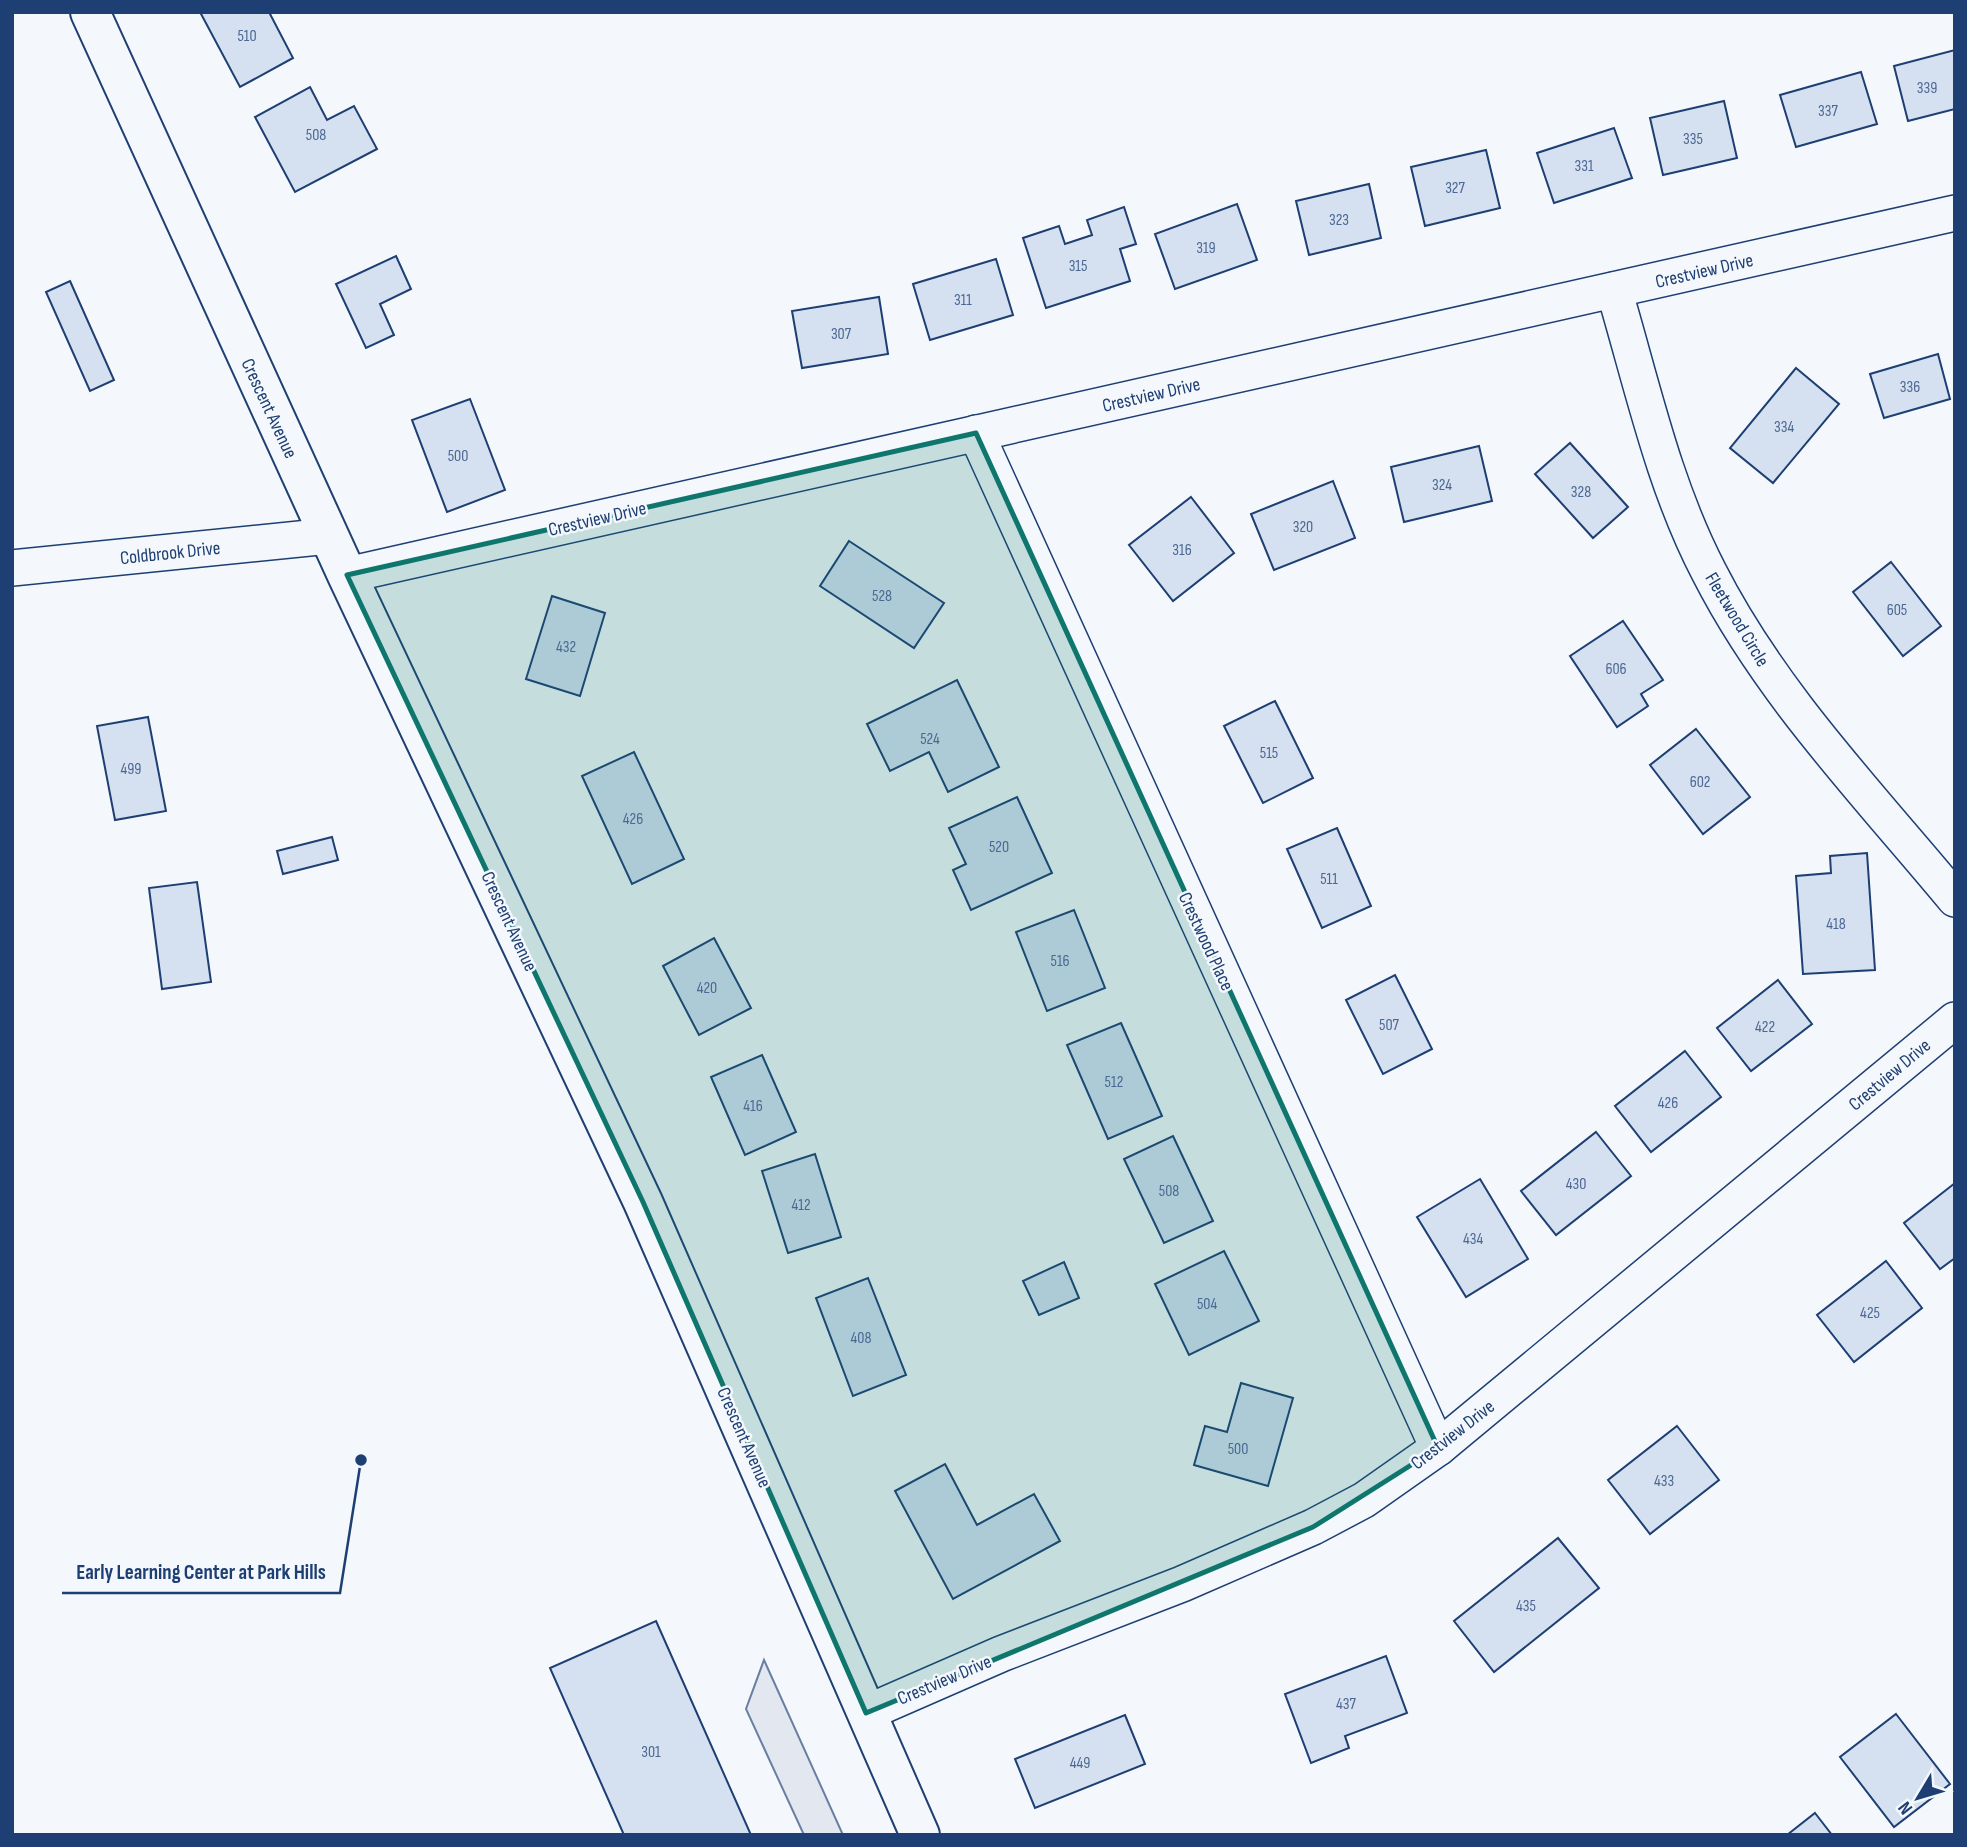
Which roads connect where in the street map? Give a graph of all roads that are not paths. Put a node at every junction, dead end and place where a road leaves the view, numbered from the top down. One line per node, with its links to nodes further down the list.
1 (90, 12): 5 (street, Crescent Avenue)
2 (1955, 213): 3 (street, Crestview Drive)
3 (1614, 290): 4 (street, Crestview Drive); 8 (street, Fleetwood Circle)
4 (976, 433): 7 (street, Crestview Drive); 10 (street, Crestwood Place)
5 (329, 536): 6 (street, Coldbrook Drive); 7 (street, Crescent Avenue)
6 (12, 568)
7 (346, 575): 11 (street, Crescent Avenue)
8 (1955, 899)
9 (1955, 1020): 10 (street, Crestview Drive)
10 (1438, 1448): 11 (street, Crestview Drive)
11 (866, 1713): 12 (street, Crescent Avenue)
12 (920, 1835)

